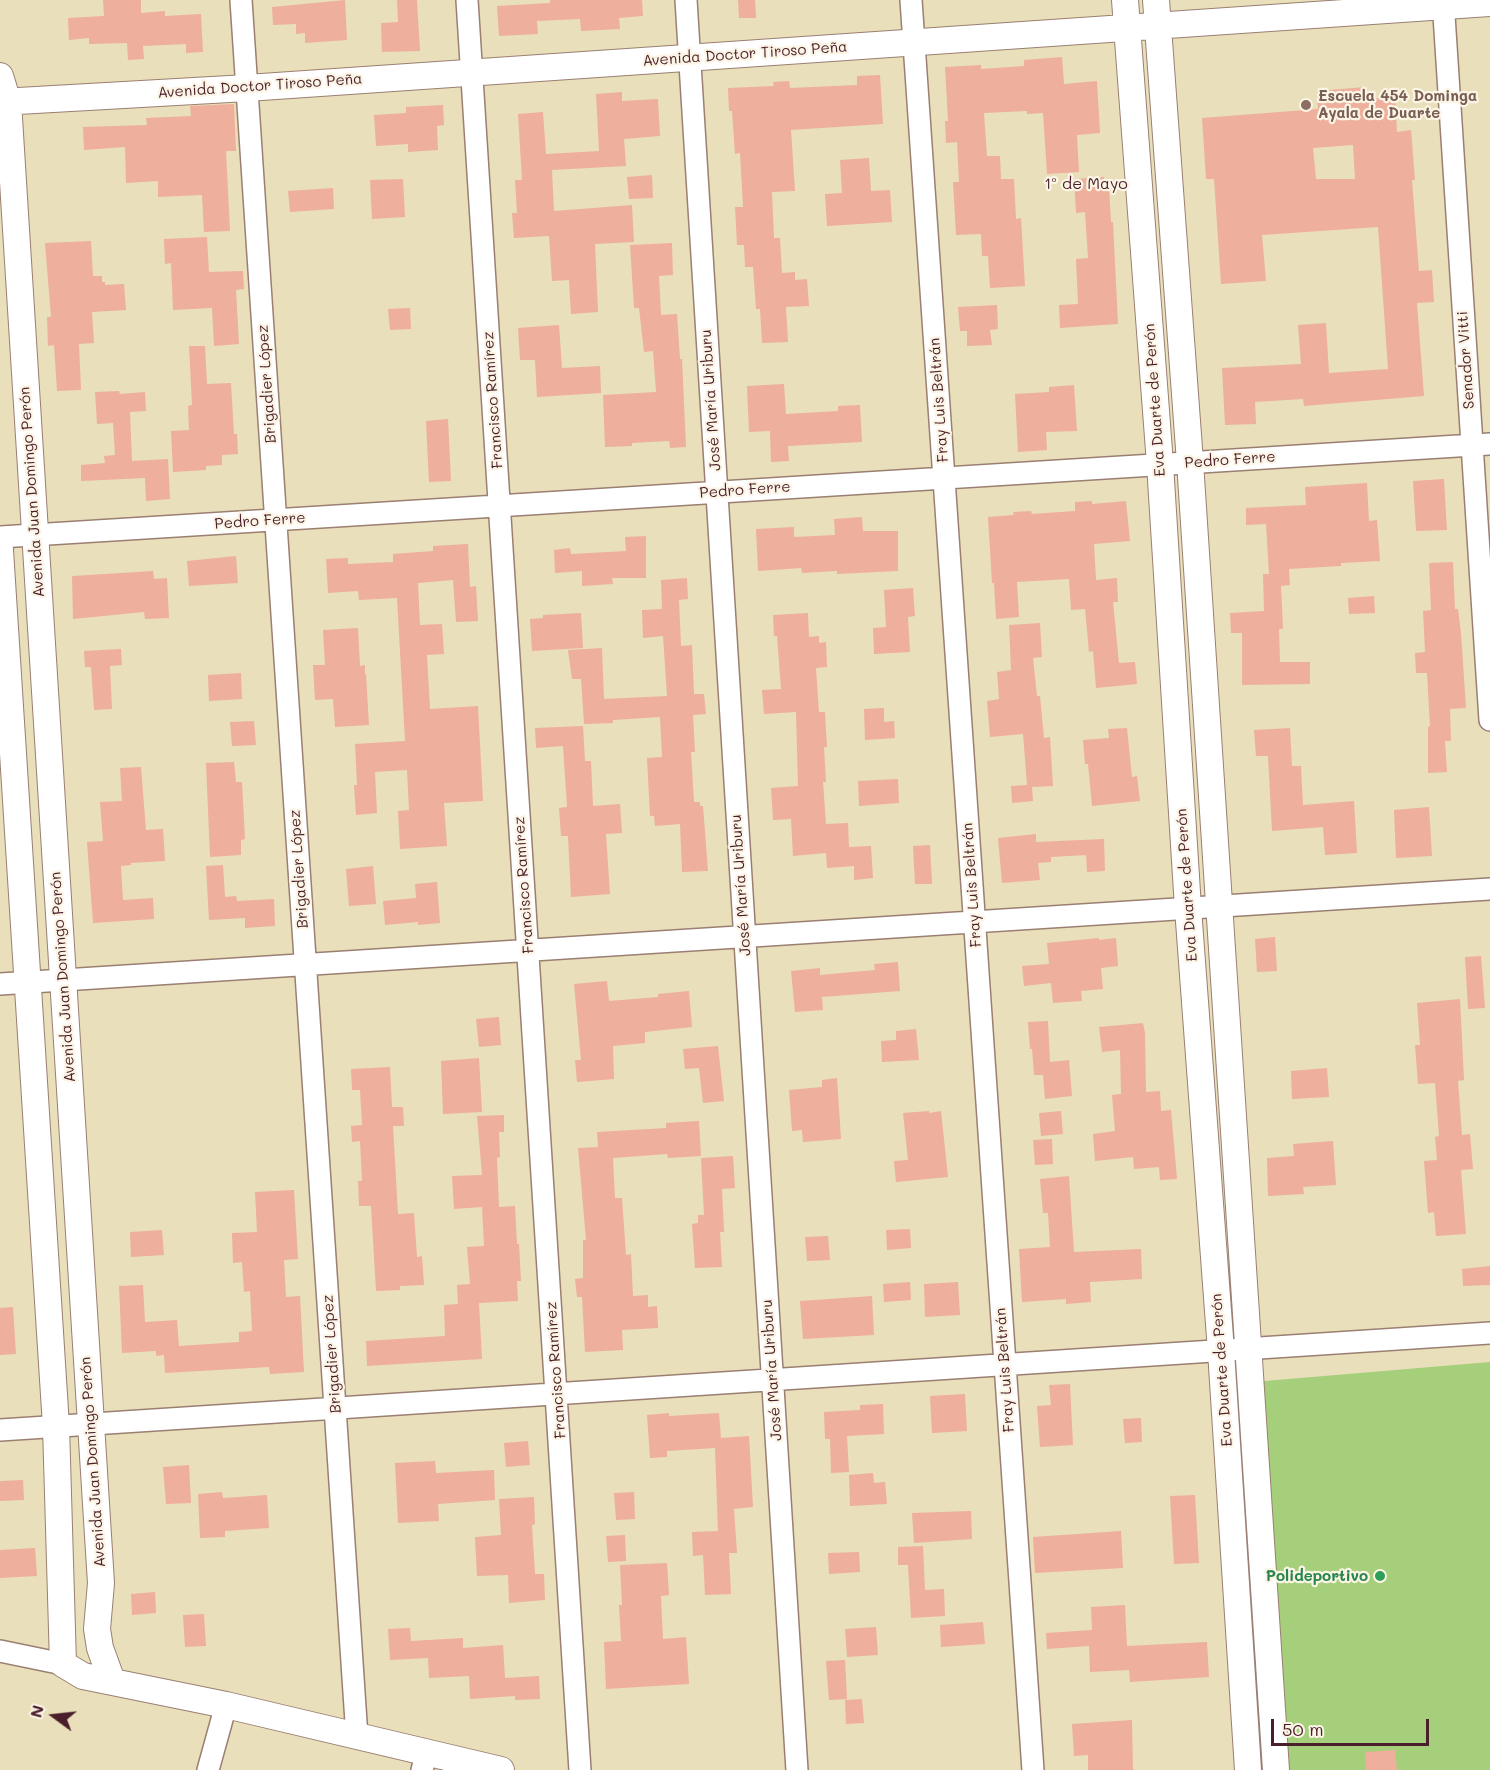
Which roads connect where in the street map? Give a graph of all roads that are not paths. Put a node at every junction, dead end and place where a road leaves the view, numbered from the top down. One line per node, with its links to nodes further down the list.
1 (241, 0): 14 (street, Brigadier López)
2 (467, 0): 12 (street, Francisco Ramírez)
3 (686, 0): 11 (street, José María Uriburu)
4 (911, 0): 10 (street, Fray Luis Beltrán)
5 (1125, 0): 9 (street, Eva Duarte de Perón)
6 (1443, 3): 7 (street, Avenida Doctor Tiroso Peña); 8 (street, Avenida Doctor Tiroso Peña); 16 (street, Senador Vitti)
7 (1490, 3)
8 (1157, 12): 9 (street, Avenida Doctor Tiroso Peña); 17 (street, Eva Duarte de Perón)
9 (1126, 27): 10 (street, Avenida Doctor Tiroso Peña); 18 (street, Eva Duarte de Perón)
10 (914, 43): 11 (street, Avenida Doctor Tiroso Peña); 19 (street, Fray Luis Beltrán)
11 (690, 58): 12 (street, Avenida Doctor Tiroso Peña); 20 (street, José María Uriburu)
12 (471, 72): 14 (street, Avenida Doctor Tiroso Peña); 21 (street, Francisco Ramírez)
13 (0, 76): 15 (street, Avenida Juan Domingo Perón)
14 (247, 88): 15 (street, Avenida Doctor Tiroso Peña); 22 (street, Brigadier López)
15 (4, 102): 23 (street, Avenida Juan Domingo Perón)
16 (1481, 444): 17 (street, Pedro Ferre); 26 (street, Senador Vitti)
17 (1190, 462): 18 (street, Pedro Ferre); 28 (street, Eva Duarte de Perón)
18 (1160, 464): 19 (street, Pedro Ferre); 29 (street, Eva Duarte de Perón)
19 (944, 478): 20 (street, Pedro Ferre); 30 (street, Fray Luis Beltrán)
20 (717, 492): 21 (street, Pedro Ferre); 31 (street, José María Uriburu)
21 (500, 506): 22 (street, Pedro Ferre); 32 (street, Francisco Ramírez)
22 (276, 520): 23 (street, Pedro Ferre); 33 (street, Brigadier López)
23 (35, 535): 24 (street, Pedro Ferre); 34 (street, Avenida Juan Domingo Perón)
24 (0, 537)
25 (0, 550): 35 (street)
26 (1490, 720)
27 (1490, 888): 28 (street)
28 (1219, 906): 29 (street); 38 (street, Eva Duarte de Perón)
29 (1188, 908): 30 (street); 39 (street, Eva Duarte de Perón)
30 (974, 922): 31 (street); 40 (street, Fray Luis Beltrán)
31 (744, 937): 32 (street); 41 (street, José María Uriburu)
32 (529, 951): 33 (street); 42 (street, Francisco Ramírez)
33 (306, 966): 34 (street); 43 (street, Brigadier López)
34 (63, 980): 35 (street); 44 (street, Avenida Juan Domingo Perón)
35 (28, 982): 36 (street); 45 (street)
36 (0, 984)
37 (1490, 1333): 38 (street)
38 (1248, 1348): 39 (street); 59 (street, Eva Duarte de Perón)
39 (1221, 1351): 40 (street); 58 (street, Eva Duarte de Perón)
40 (1005, 1364): 41 (street); 57 (street, Fray Luis Beltrán)
41 (772, 1379): 42 (street); 56 (street, José María Uriburu)
42 (558, 1393): 43 (street); 55 (street, Francisco Ramírez)
43 (336, 1407): 44 (street); 51 (street, Brigadier López)
44 (90, 1423): 45 (street); 49 (street, Avenida Juan Domingo Perón)
45 (56, 1426): 46 (street); 48 (street)
46 (0, 1430)
47 (0, 1651): 48 (street)
48 (63, 1664): 49 (street)
49 (112, 1681): 50 (street)
50 (226, 1705): 51 (street); 53 (street)
51 (357, 1737): 52 (street)
52 (425, 1761): 54 (street)
53 (208, 1770)
54 (501, 1770)
55 (580, 1770)
56 (797, 1770)
57 (1033, 1770)
58 (1248, 1770)
59 (1276, 1770)

